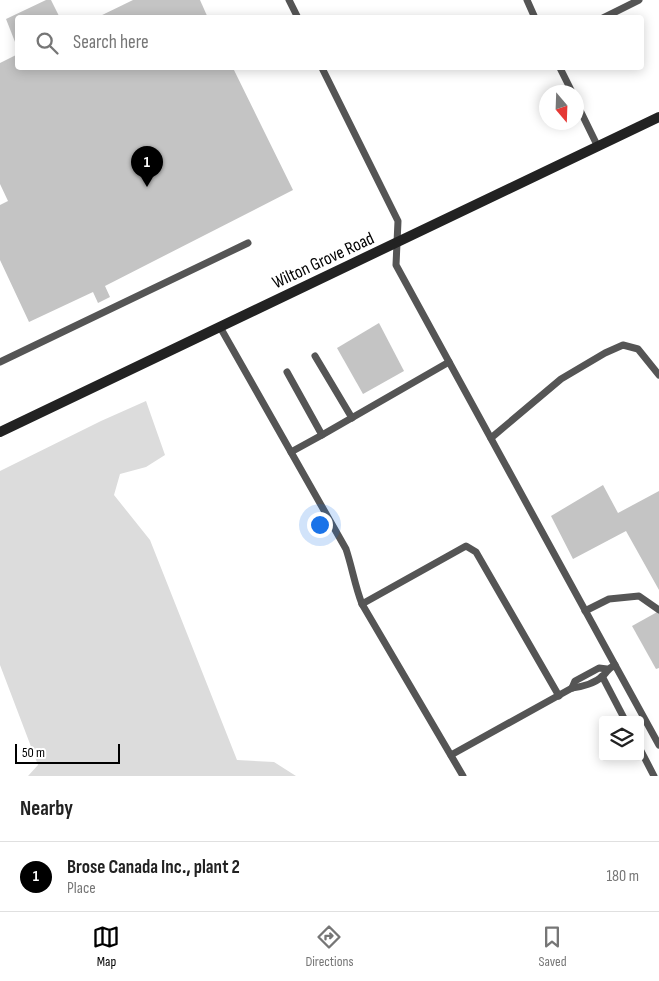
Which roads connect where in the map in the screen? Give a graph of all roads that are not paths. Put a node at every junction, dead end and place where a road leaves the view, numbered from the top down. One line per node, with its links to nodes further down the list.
1 (289, 0): 4 (lane)
2 (527, 0): 5 (lane)
3 (639, 0): 6 (lane)
4 (296, 15)
5 (534, 15)
6 (609, 15)
7 (323, 70): 14 (lane)
8 (561, 70): 9 (lane)
9 (568, 85)
10 (659, 117): 12 (main road, Wilton Grove Road)
11 (584, 118): 12 (lane)
12 (598, 146): 14 (main road, Wilton Grove Road)
13 (248, 243): 17 (lane)
14 (397, 244): 15 (main road, Wilton Grove Road); 18 (lane)
15 (220, 327): 22 (main road, Wilton Grove Road); 25 (lane)
16 (315, 356): 21 (lane)
17 (0, 361)
18 (449, 362): 21 (lane); 24 (lane)
19 (287, 372): 23 (lane)
20 (659, 375): 24 (lane)
21 (352, 418): 23 (lane)
22 (0, 432)
23 (322, 435): 25 (lane)
24 (491, 438): 28 (lane)
25 (291, 452): 26 (lane)
26 (362, 604): 33 (lane); 36 (lane)
27 (659, 610): 28 (lane)
28 (585, 611): 29 (lane)
29 (615, 665): 30 (lane); 35 (lane)
30 (607, 669): 31 (lane); 32 (lane)
31 (602, 676): 32 (lane); 34 (lane)
32 (572, 688): 33 (lane)
33 (559, 696): 36 (lane)
34 (623, 716)
35 (659, 744)
36 (451, 755): 38 (lane)
37 (644, 757): 39 (lane)
38 (463, 776)
39 (654, 776)

